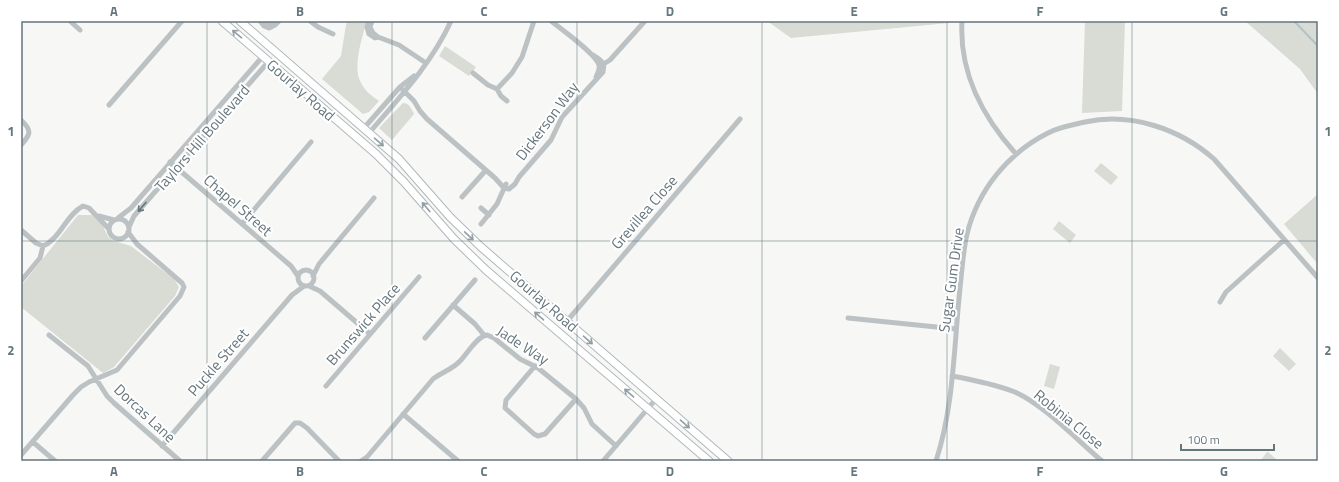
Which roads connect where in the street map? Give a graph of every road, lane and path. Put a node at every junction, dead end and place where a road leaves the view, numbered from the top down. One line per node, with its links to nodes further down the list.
1 (70, 21): 15 (street)
2 (182, 21): 28 (street)
3 (222, 21): 18 (main road, Gourlay Road, one-way to 3)
4 (240, 21): 17 (main road, Gourlay Road)
5 (261, 21): 6 (street); 7 (street)
6 (276, 21)
7 (279, 21)
8 (310, 21): 16 (street)
9 (370, 21): 20 (street)
10 (451, 21): 20 (street)
11 (534, 21): 25 (street)
12 (551, 21): 21 (street)
13 (645, 21): 21 (street)
14 (962, 21): 35 (street)
15 (80, 30)
16 (333, 34)
17 (274, 49): 18 (main road, Gourlay Road); 19 (main road, Taylors Hill Boulevard); 31 (main road, Gourlay Road)
18 (263, 56): 19 (main road, Gourlay Road); 36 (street, Taylors Hill Boulevard)
19 (269, 61): 32 (main road, Gourlay Road); 37 (street, Taylors Hill Boulevard)
20 (426, 63): 22 (street)
21 (602, 65): 39 (street, Dickerson Way)
22 (418, 73): 24 (street); 26 (street)
23 (473, 73): 25 (street)
24 (400, 87): 26 (street); 31 (street)
25 (497, 89): 27 (street)
26 (404, 91): 31 (street); 38 (street)
27 (507, 101)
28 (109, 106)
29 (740, 119): 70 (street, Grevillea Close)
30 (21, 120): 34 (street)
31 (366, 130): 32 (main road); 70 (main road, Gourlay Road, one-way to 70)
32 (357, 140): 72 (main road, Gourlay Road, one-way to 32)
33 (311, 142): 46 (street)
34 (21, 145)
35 (1016, 154): 52 (street, Sugar Gum Drive); 71 (street, Sugar Gum Drive)
36 (170, 162): 37 (street, Chapel Street); 45 (street, Taylors Hill Boulevard)
37 (176, 168): 46 (street, Chapel Street); 49 (street, Taylors Hill Boulevard, one-way to 49)
38 (486, 170): 39 (street); 40 (street)
39 (505, 186): 43 (street)
40 (462, 197)
41 (374, 198): 55 (street)
42 (480, 208): 43 (street)
43 (489, 215): 47 (street)
44 (98, 216): 45 (street); 48 (street); 54 (street)
45 (116, 219): 48 (street); 49 (street)
46 (242, 224): 56 (street, Chapel Street)
47 (481, 224)
48 (108, 228): 51 (street)
49 (129, 229): 51 (street); 53 (street)
50 (21, 230): 54 (street)
51 (122, 238): 53 (street)
52 (1284, 240): 61 (street, Sugar Gum Drive); 67 (street)
53 (137, 244): 79 (street)
54 (44, 246): 63 (street)
55 (319, 264): 57 (street); 60 (street, Puckle Street)
56 (291, 266): 57 (street, Chapel Street); 59 (street, Chapel Street)
57 (306, 271): 59 (street); 60 (street)
58 (419, 277): 73 (street, Brunswick Place)
59 (298, 278): 64 (street, Chapel Street); 66 (street, Puckle Street)
60 (314, 278): 64 (street, Puckle Street); 65 (street)
61 (1318, 278)
62 (475, 280): 68 (street)
63 (21, 281)
64 (307, 286): 65 (street); 66 (street, Puckle Street)
65 (320, 291): 73 (street)
66 (292, 295): 86 (street, Puckle Street)
67 (1220, 302)
68 (453, 305): 75 (street); 76 (street)
69 (848, 318): 71 (street)
70 (566, 321): 72 (main road); 82 (main road, Gourlay Road, one-way to 82)
71 (956, 329): 78 (street, Sugar Gum Drive)
72 (557, 331): 83 (main road, Gourlay Road, one-way to 72)
73 (370, 334): 80 (street, Brunswick Place)
74 (49, 335): 79 (street, Dorcas Lane)
75 (484, 335): 77 (street, Jade Way); 84 (street, Jade Way)
76 (425, 338)
77 (535, 366): 81 (street, Jade Way); 81 (street)
78 (952, 376): 100 (street, Sugar Gum Drive); 101 (street, Robinia Close)
79 (97, 379): 85 (street); 86 (street, Dorcas Lane)
80 (326, 386)
81 (576, 399): 87 (street, Jade Way)
82 (656, 399): 83 (street); 99 (main road, Gourlay Road, one-way to 99)
83 (647, 409): 87 (street); 98 (main road, Gourlay Road)
84 (403, 414): 90 (street, Jade Way); 96 (street)
85 (33, 442): 88 (street); 91 (street)
86 (162, 446): 92 (street, Dorcas Lane)
87 (616, 446): 97 (street)
88 (21, 456)
89 (338, 459): 93 (street); 94 (street)
90 (366, 459): 95 (street, Jade Way)
91 (55, 461)
92 (180, 461)
93 (262, 461)
94 (345, 461)
95 (361, 461)
96 (458, 461)
97 (603, 461)
98 (709, 461)
99 (728, 461)
100 (936, 461)
101 (1102, 461)

